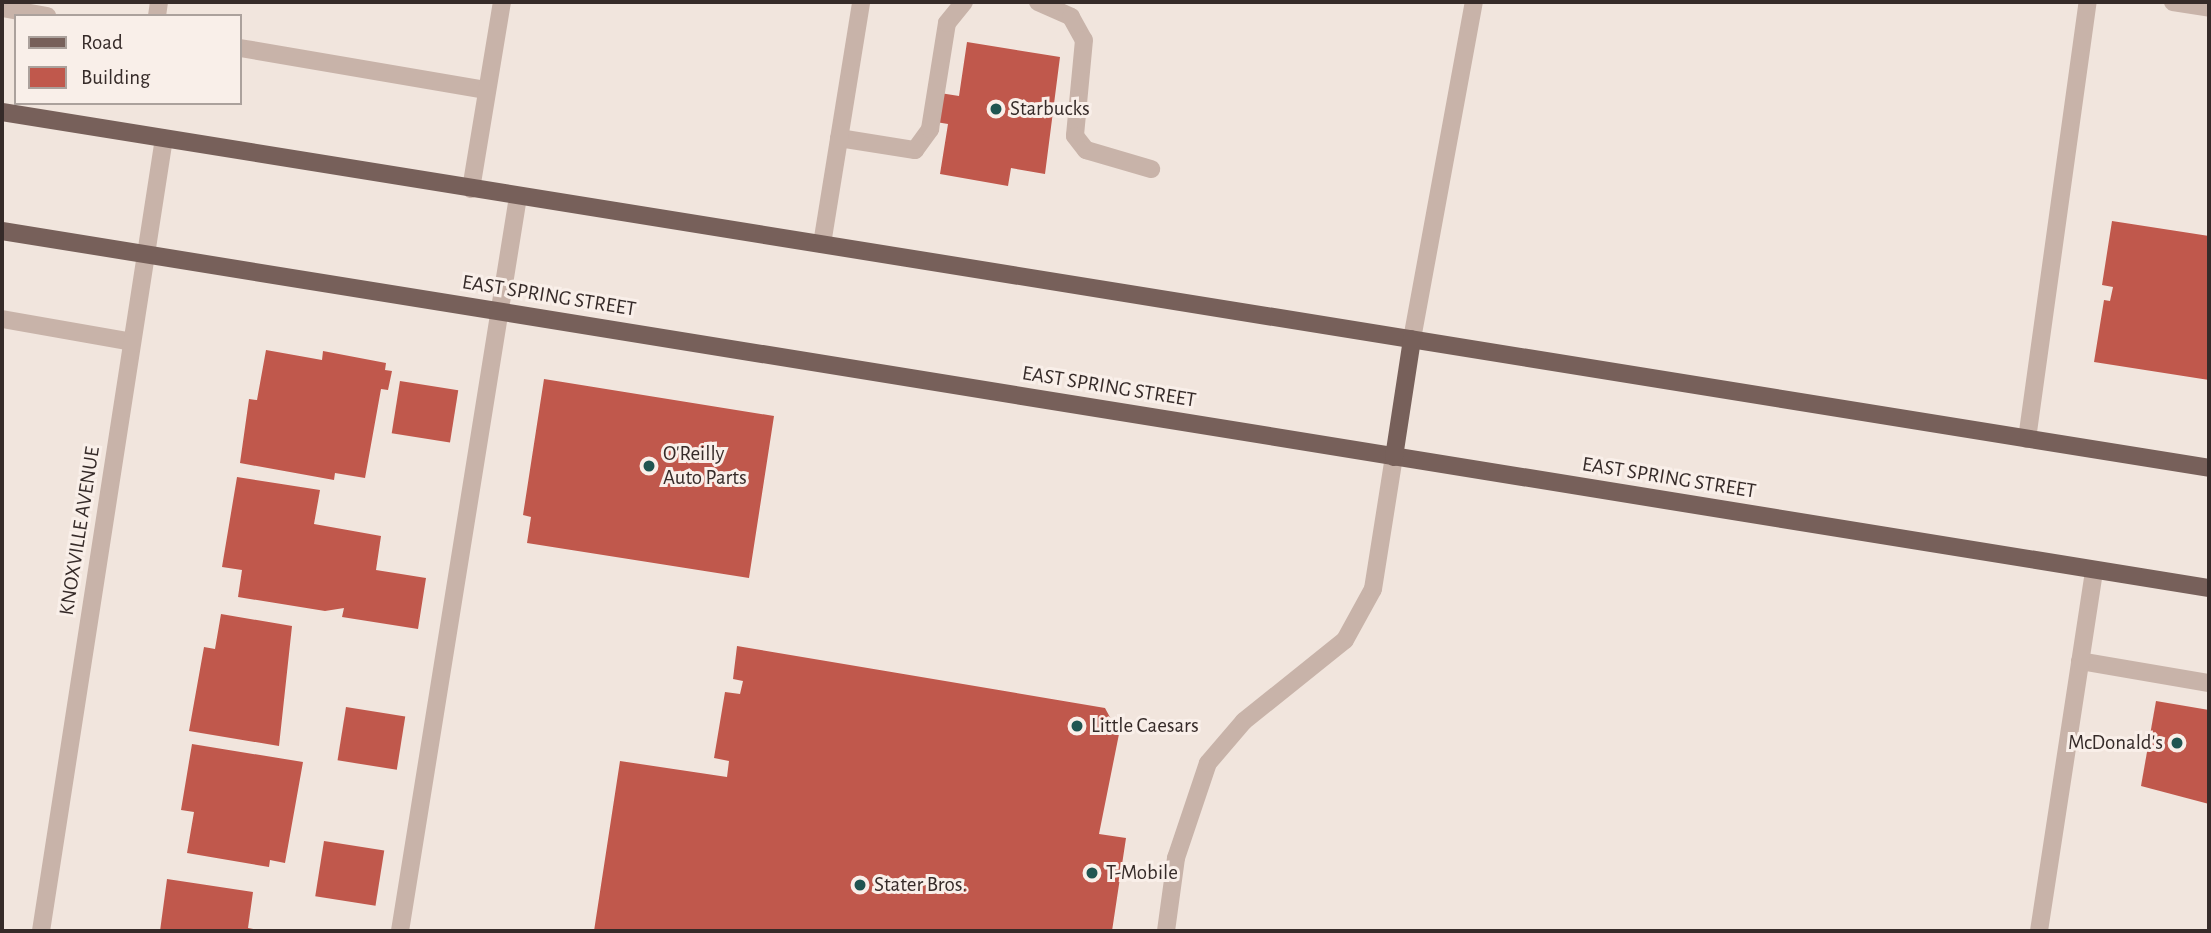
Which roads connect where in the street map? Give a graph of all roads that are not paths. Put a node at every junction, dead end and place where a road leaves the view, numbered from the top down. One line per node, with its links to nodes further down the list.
1 (502, 2): 12 (street)
2 (861, 2): 15 (street)
3 (964, 2): 15 (street)
4 (1038, 2): 16 (street)
5 (1474, 2): 24 (street)
6 (2088, 2): 26 (street)
7 (2173, 2): 9 (street)
8 (2, 8): 10 (street)
9 (2209, 8)
10 (36, 14)
11 (242, 48): 12 (street)
12 (486, 90): 17 (street)
13 (2, 112): 14 (main road)
14 (164, 138): 17 (main road); 21 (street, KNOXVILLE AVENUE)
15 (839, 138): 20 (street)
16 (1151, 169)
17 (471, 189): 18 (main road)
18 (518, 197): 20 (main road); 22 (street)
19 (2, 230): 21 (main road, EAST SPRING STREET)
20 (822, 244): 24 (main road)
21 (145, 254): 22 (main road, EAST SPRING STREET); 25 (street, KNOXVILLE AVENUE)
22 (501, 312): 27 (main road, EAST SPRING STREET); 34 (street)
23 (2, 319): 25 (street)
24 (1412, 339): 26 (main road); 27 (main road)
25 (132, 342): 33 (street, KNOXVILLE AVENUE)
26 (2027, 439): 28 (main road)
27 (1394, 457): 29 (main road, EAST SPRING STREET); 35 (street)
28 (2209, 468)
29 (2094, 570): 30 (main road, EAST SPRING STREET); 31 (street)
30 (2209, 588)
31 (2080, 661): 32 (street); 36 (street)
32 (2209, 683)
33 (41, 931)
34 (400, 931)
35 (1166, 931)
36 (2039, 931)

